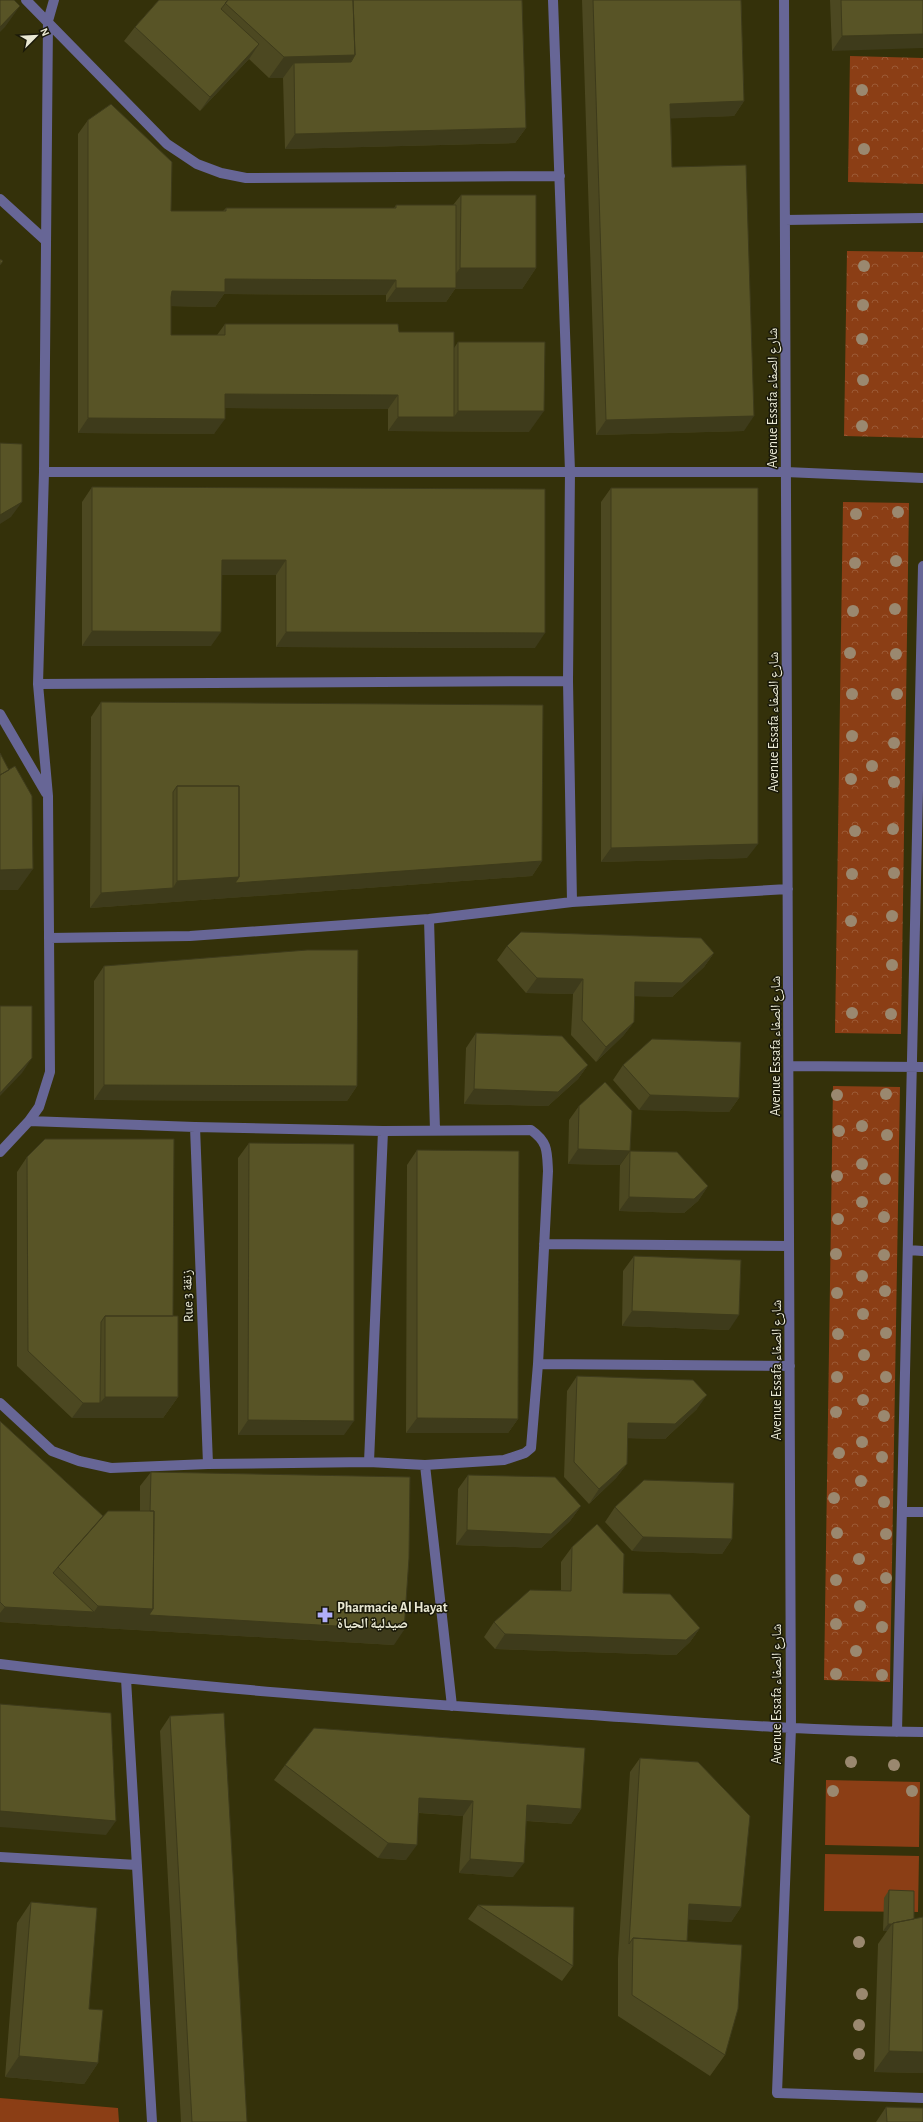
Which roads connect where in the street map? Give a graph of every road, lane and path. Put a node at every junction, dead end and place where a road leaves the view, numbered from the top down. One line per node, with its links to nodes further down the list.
1 (26, 0): 5 (street)
2 (54, 0): 5 (street)
3 (553, 0): 6 (street)
4 (784, 0): 9 (street, Avenue Essafa شارع الصفاء)
5 (48, 20): 6 (street); 10 (street)
6 (560, 176): 11 (street)
7 (0, 199): 10 (street)
8 (923, 218): 9 (street)
9 (785, 220): 13 (street, Avenue Essafa شارع الصفاء)
10 (46, 240): 12 (street)
11 (570, 471): 12 (street); 13 (street); 16 (street)
12 (44, 472): 17 (street)
13 (786, 472): 14 (street); 20 (street, Avenue Essafa شارع الصفاء)
14 (923, 478)
15 (923, 566): 25 (street)
16 (568, 681): 17 (street); 21 (street)
17 (38, 684): 19 (street)
18 (0, 714): 19 (street)
19 (48, 796): 23 (street)
20 (788, 889): 21 (street); 24 (street, Avenue Essafa شارع الصفاء)
21 (572, 902): 22 (street)
22 (429, 919): 23 (street); 29 (street)
23 (49, 938): 27 (street)
24 (789, 1066): 25 (street); 33 (street, Avenue Essafa شارع الصفاء)
25 (912, 1066): 26 (street); 34 (street)
26 (923, 1067)
27 (29, 1121): 28 (street); 31 (street)
28 (195, 1127): 30 (street); 40 (street, Rue 3 زنقة)
29 (435, 1130): 30 (street); 32 (street)
30 (383, 1131): 39 (street)
31 (0, 1152)
32 (544, 1244): 33 (street); 36 (street)
33 (789, 1246): 37 (street, Avenue Essafa شارع الصفاء)
34 (908, 1250): 35 (street); 42 (street)
35 (923, 1251)
36 (538, 1364): 37 (street); 41 (street)
37 (790, 1366): 47 (street, Avenue Essafa شارع الصفاء)
38 (0, 1403): 40 (street)
39 (369, 1462): 40 (street); 41 (street)
40 (208, 1464)
41 (425, 1465): 46 (street)
42 (902, 1512): 43 (street); 48 (street)
43 (923, 1512)
44 (0, 1664): 45 (street)
45 (126, 1680): 46 (street); 51 (street)
46 (452, 1706): 47 (street)
47 (791, 1728): 48 (street); 52 (street, Avenue Essafa شارع الصفاء)
48 (897, 1732): 49 (street)
49 (923, 1732)
50 (0, 1857): 51 (street)
51 (137, 1865): 53 (street)
52 (923, 2098)
53 (152, 2122)

